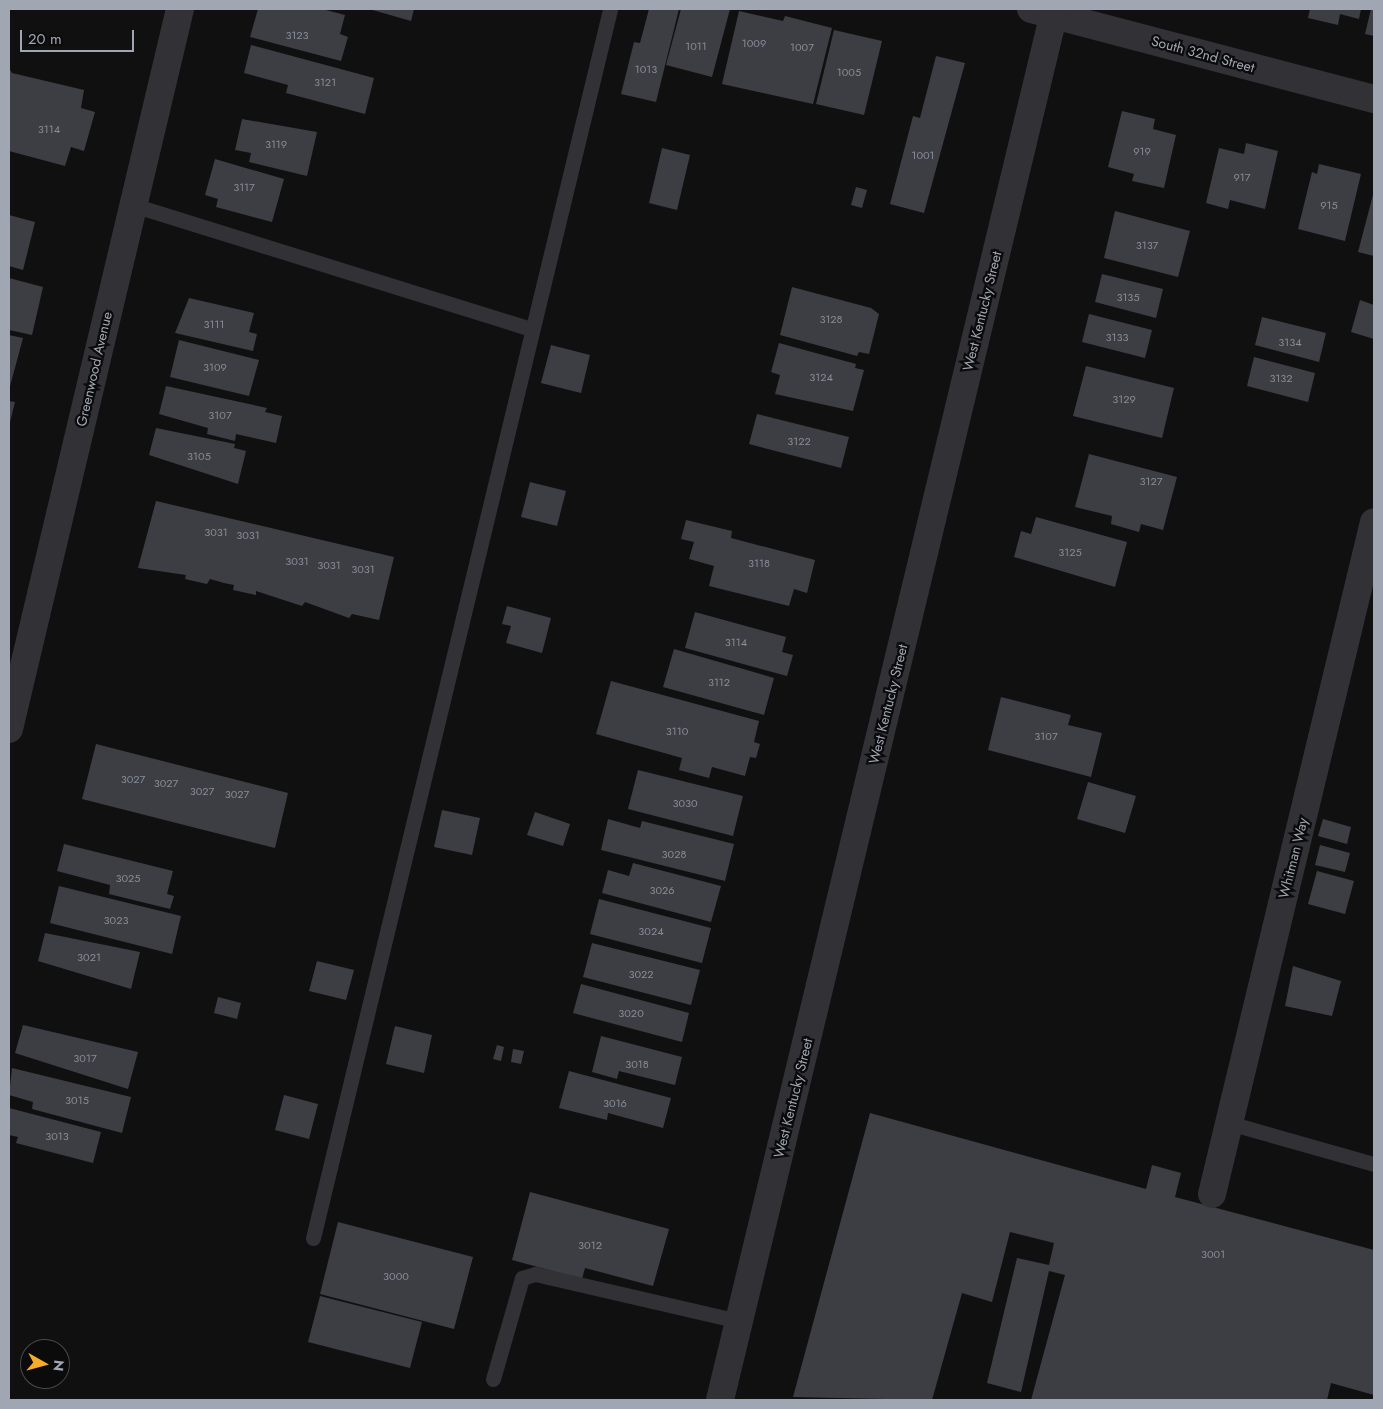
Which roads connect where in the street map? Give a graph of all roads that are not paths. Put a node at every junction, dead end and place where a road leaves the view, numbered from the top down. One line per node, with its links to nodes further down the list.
1 (180, 9): 5 (street, Greenwood Avenue)
2 (610, 9): 6 (lane)
3 (1047, 11): 4 (street, South 32nd Street); 13 (street, West Kentucky Street)
4 (1374, 99)
5 (134, 205): 6 (lane); 8 (street, Greenwood Avenue)
6 (532, 328): 12 (lane)
7 (1374, 522): 9 (street, Whitman Way)
8 (9, 729)
9 (1229, 1123): 10 (lane); 11 (street, Whitman Way)
10 (1374, 1164)
11 (1212, 1194)
12 (313, 1238)
13 (739, 1321): 14 (lane); 15 (street, West Kentucky Street)
14 (493, 1379)
15 (720, 1400)

